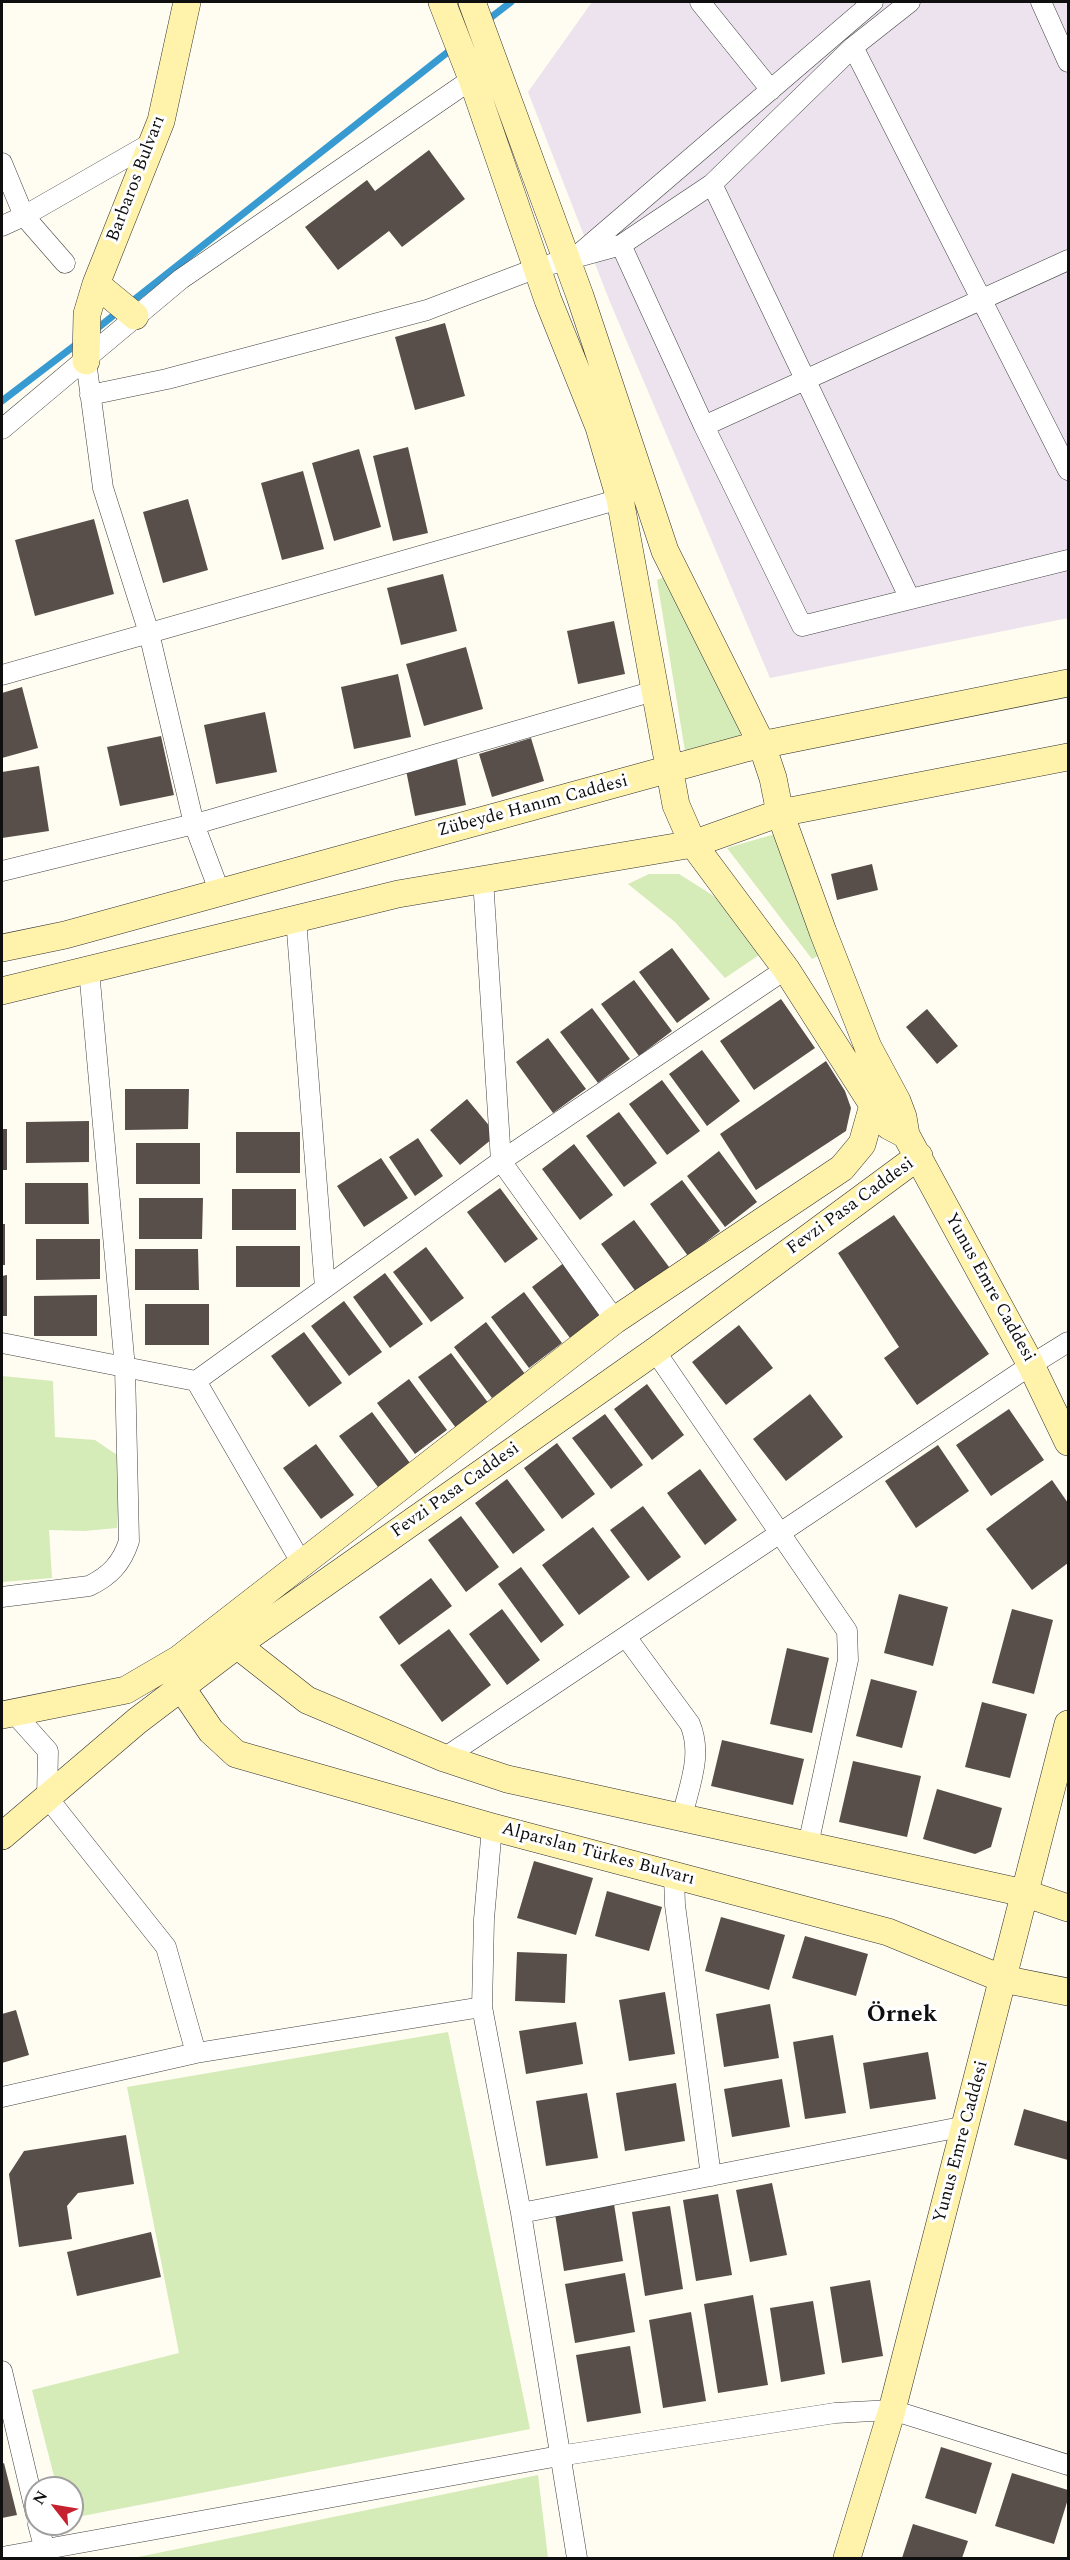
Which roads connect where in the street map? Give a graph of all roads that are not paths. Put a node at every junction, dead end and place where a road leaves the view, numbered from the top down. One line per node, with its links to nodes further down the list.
1 (187, 2): 12 (street, Barbaros Bulvarı)
2 (700, 2): 11 (street)
3 (873, 2): 11 (street)
4 (910, 2): 8 (street)
5 (1041, 2): 9 (street)
6 (472, 3): 18 (street)
7 (445, 11): 10 (street)
8 (853, 47): 14 (street); 22 (street)
9 (1068, 62)
10 (472, 79): 21 (street); 23 (street)
11 (771, 90): 18 (street)
12 (153, 142): 15 (street); 23 (street, Barbaros Bulvarı)
13 (2, 163): 15 (street)
14 (712, 183): 17 (street); 25 (street)
15 (24, 216): 16 (street); 20 (street)
16 (2, 226)
17 (621, 245): 18 (street); 27 (street)
18 (570, 259): 21 (street); 37 (street)
19 (1068, 260): 22 (street)
20 (65, 263)
21 (537, 268): 26 (street); 30 (street)
22 (980, 300): 25 (street); 29 (street)
23 (117, 302): 24 (street); 24 (street, Barbaros Bulvarı)
24 (85, 356): 26 (street); 28 (street)
25 (805, 380): 27 (street); 32 (street)
26 (90, 395): 33 (street)
27 (704, 426): 32 (street)
28 (2, 429)
29 (1068, 470)
30 (620, 499): 33 (street); 36 (street)
31 (1068, 560): 32 (street)
32 (910, 599)
33 (149, 633): 34 (street); 41 (street)
34 (2, 675)
35 (1068, 683): 37 (street, Zübeyde Hanım Caddesi)
36 (654, 691): 39 (street); 41 (street)
37 (762, 745): 39 (street, Zübeyde Hanım Caddesi); 40 (street)
38 (1068, 757): 40 (street)
39 (668, 770): 42 (street); 45 (street, Zübeyde Hanım Caddesi)
40 (780, 813): 42 (street); 52 (street)
41 (194, 824): 43 (street); 45 (street)
42 (693, 844): 44 (street); 49 (street)
43 (2, 871)
44 (483, 879): 46 (street); 53 (street)
45 (220, 893): 47 (street, Zübeyde Hanım Caddesi)
46 (296, 919): 48 (street); 54 (street)
47 (2, 948)
48 (89, 969): 50 (street); 60 (street)
49 (786, 969): 51 (street); 53 (street)
50 (2, 991)
51 (873, 1105): 52 (street); 55 (street, Fevzi Pasa Caddesi)
52 (912, 1146): 58 (street, Fevzi Pasa Caddesi); 59 (street, Yunus Emre Caddesi)
53 (501, 1161): 54 (street); 55 (street)
54 (325, 1288): 61 (street)
55 (615, 1320): 64 (street, Fevzi Pasa Caddesi)
56 (1068, 1342): 59 (street)
57 (2, 1344): 60 (street)
58 (655, 1351): 63 (street); 68 (street, Fevzi Pasa Caddesi)
59 (1030, 1365): 62 (street, Yunus Emre Caddesi); 63 (street)
60 (125, 1368): 61 (street); 65 (street)
61 (196, 1382): 64 (street)
62 (1068, 1442)
63 (778, 1534): 67 (street); 78 (street)
64 (301, 1562): 66 (street, Fevzi Pasa Caddesi)
65 (2, 1597)
66 (223, 1622): 68 (street); 69 (street, Fevzi Pasa Caddesi)
67 (626, 1636): 73 (street); 75 (street)
68 (237, 1645): 70 (street, Fevzi Pasa Caddesi); 73 (street)
69 (179, 1659): 70 (street); 71 (street, Fevzi Pasa Caddesi)
70 (181, 1687): 74 (street, Fevzi Pasa Caddesi); 76 (street, Alparslan Türkes Bulvarı)
71 (8, 1714): 74 (street)
72 (1068, 1724): 80 (street, Yunus Emre Caddesi)
73 (444, 1758): 75 (street)
74 (47, 1797): 77 (street, Fevzi Pasa Caddesi); 85 (street)
75 (682, 1817): 78 (street)
76 (492, 1827): 79 (street, Alparslan Türkes Bulvarı); 84 (street)
77 (2, 1836)
78 (808, 1845): 80 (street)
79 (674, 1876): 82 (street, Alparslan Türkes Bulvarı); 88 (street)
80 (1024, 1893): 81 (street); 82 (street, Yunus Emre Caddesi)
81 (1068, 1908)
82 (1003, 1979): 83 (street, Alparslan Türkes Bulvarı); 87 (street, Yunus Emre Caddesi)
83 (1068, 1992)
84 (482, 2007): 85 (street); 89 (street)
85 (196, 2053): 86 (street)
86 (2, 2097)
87 (966, 2126): 88 (street); 91 (street, Yunus Emre Caddesi)
88 (711, 2176): 89 (street)
89 (521, 2213): 92 (street)
90 (2, 2371): 94 (street)
91 (892, 2410): 92 (street); 93 (street); 99 (street, Yunus Emre Caddesi)
92 (559, 2456): 96 (street); 98 (street)
93 (1068, 2465)
94 (27, 2476)
95 (41, 2536): 96 (street)
96 (46, 2554): 97 (street)
97 (2, 2558)
98 (578, 2559)
99 (848, 2559)

